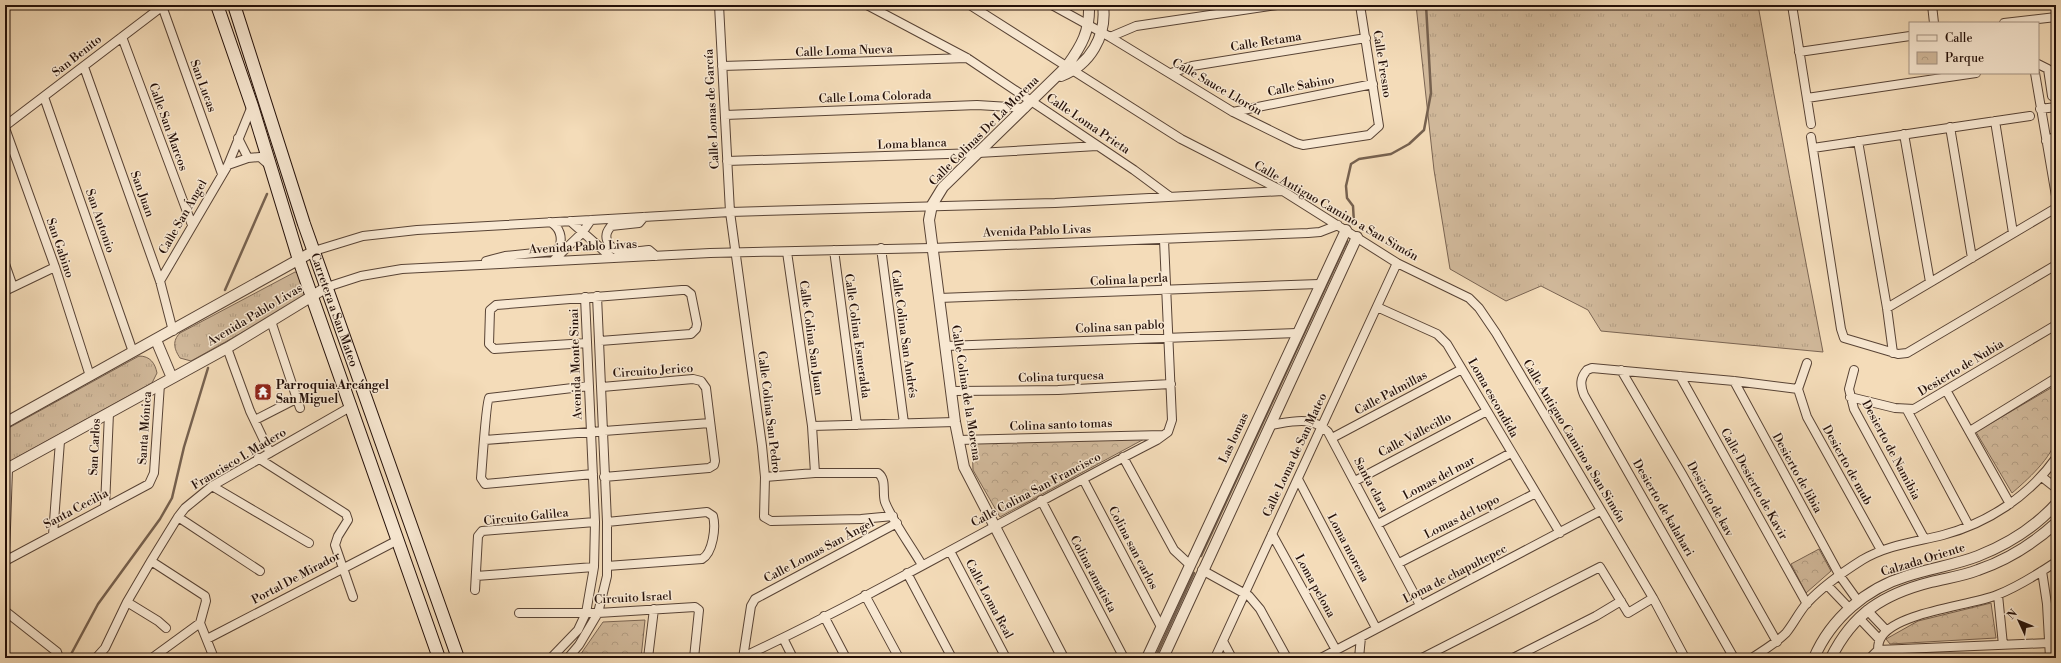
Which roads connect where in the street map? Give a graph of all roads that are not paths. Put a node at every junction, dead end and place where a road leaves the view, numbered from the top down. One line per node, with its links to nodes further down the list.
1 (217, 5): 38 (main road, Carretera a San Mateo)
2 (234, 5): 82 (main road, Carretera a San Mateo)
3 (718, 5): 26 (street, Calle Lomas de García)
4 (867, 5): 24 (street, Calle Loma Prieta)
5 (970, 5): 28 (street, Calle Antiguo Camino a San Simón)
6 (1052, 5): 18 (street, Calle Sauce Llorón)
7 (1089, 5): 18 (street, Calle Colinas De La Morena)
8 (1103, 5): 19 (street, Calle Colinas De La Morena)
9 (1277, 5): 19 (street)
10 (1360, 5): 22 (street, Calle Fresno)
11 (1793, 5): 23 (street)
12 (1932, 5): 16 (street)
13 (163, 6): 21 (street, San Benito); 62 (street, San Lucas)
14 (2056, 17): 15 (street)
15 (2031, 21): 17 (street)
16 (1934, 22)
17 (2018, 22)
18 (1089, 26): 19 (street, Calle Sauce Llorón); 28 (street, Calle Colinas De La Morena)
19 (1106, 35): 28 (street, Calle Colinas De La Morena); 29 (street, Calle Sauce Llorón)
20 (1909, 36): 23 (street)
21 (122, 37): 27 (street, San Benito); 73 (street, Calle San Marcos)
22 (1366, 38): 29 (street, Calle Retama); 32 (street, Calle Fresno)
23 (1799, 52): 35 (street)
24 (967, 58): 26 (street, Calle Loma Nueva); 37 (street, Calle Loma Prieta)
25 (2039, 64): 33 (street)
26 (722, 66): 42 (street, Calle Lomas de García)
27 (84, 67): 34 (street, San Benito); 95 (street, San Juan)
28 (1070, 68): 37 (street, Calle Colinas De La Morena); 63 (street, Calle Antiguo Camino a San Simón)
29 (1171, 73): 41 (street, Calle Sauce Llorón)
30 (1969, 74): 35 (street)
31 (2035, 74): 36 (street)
32 (1373, 84): 41 (street, Calle Sabino); 46 (street, Calle Fresno)
33 (2054, 95): 36 (street)
34 (44, 96): 47 (street, San Benito); 118 (street, San Antonio)
35 (1806, 98): 45 (street)
36 (2038, 98): 40 (street)
37 (1029, 105): 42 (street, Calle Loma Colorada); 55 (street, Calle Loma Prieta); 57 (street, Calle Colinas De La Morena)
38 (252, 106): 52 (street, Calle San Ángel); 61 (main road, Carretera a San Mateo)
39 (2056, 107): 40 (street)
40 (2040, 109): 54 (street)
41 (1233, 112): 46 (street, Calle Sauce Llorón)
42 (725, 115): 59 (street, Calle Lomas de García)
43 (2030, 116): 44 (street)
44 (1995, 121): 48 (street); 76 (street)
45 (1811, 124)
46 (1379, 126)
47 (5, 127): 94 (street, San Gabino)
48 (1950, 127): 49 (street); 87 (street)
49 (1904, 134): 53 (street); 96 (street)
50 (2056, 136): 54 (street)
51 (1811, 137): 56 (street)
52 (238, 138): 58 (street); 60 (street, Calle San Ángel)
53 (1858, 141): 56 (street); 107 (street)
54 (2046, 141): 65 (street)
55 (1097, 146): 57 (street, Loma blanca); 64 (street, Calle Loma Prieta)
56 (1813, 148): 119 (street)
57 (978, 154): 59 (street, Loma blanca); 66 (street, Calle Colinas De La Morena)
58 (248, 158): 60 (street); 61 (street)
59 (727, 161): 68 (street, Calle Lomas de García)
60 (228, 165): 62 (street, Calle San Ángel)
61 (271, 167): 88 (main road, Carretera a San Mateo)
62 (222, 174): 73 (street, Calle San Ángel)
63 (1283, 191): 64 (street); 74 (street, Calle Antiguo Camino a San Simón)
64 (1169, 196): 66 (street)
65 (2056, 196)
66 (932, 205): 68 (street); 80 (street, Calle Colina de la Morena)
67 (2056, 208): 76 (street)
68 (730, 212): 69 (street, Avenida Pablo Livas); 83 (street, Calle Lomas de García)
69 (644, 217): 70 (street, Avenida Pablo Livas); 85 (street)
70 (591, 220): 71 (street, Avenida Pablo Livas); 75 (street)
71 (570, 221): 72 (street, Avenida Pablo Livas); 75 (street)
72 (550, 222): 82 (street, Avenida Pablo Livas); 92 (street)
73 (192, 225): 95 (street, Calle San Ángel)
74 (1342, 227): 77 (street, Calle Antiguo Camino a San Simón); 78 (street, Avenida Pablo Livas); 97 (street, Las lomas)
75 (582, 232): 86 (street); 89 (street)
76 (2013, 234): 87 (street)
77 (1357, 237): 90 (street, Calle Antiguo Camino a San Simón); 150 (street)
78 (1164, 240): 80 (street, Avenida Pablo Livas); 100 (street)
79 (881, 248): 80 (street, Avenida Pablo Livas); 81 (street, Avenida Pablo Livas); 148 (street, Calle Colina San Andrés)
80 (932, 248): 105 (street, Calle Colina de la Morena)
81 (834, 250): 84 (street, Avenida Pablo Livas); 149 (street, Calle Colina Esmeralda)
82 (314, 251): 88 (street, Avenida Pablo Livas); 99 (main road, Carretera a San Mateo)
83 (735, 252): 84 (street, Avenida Pablo Livas); 85 (street, Avenida Pablo Livas); 174 (street, Calle Colina San Pedro)
84 (786, 252): 151 (street, Calle Colina San Juan)
85 (656, 256): 86 (street, Avenida Pablo Livas)
86 (612, 258): 89 (street, Avenida Pablo Livas)
87 (1972, 258): 96 (street)
88 (299, 260): 102 (main road, Carretera a San Mateo); 110 (street, Avenida Pablo Livas)
89 (553, 261): 92 (street, Avenida Pablo Livas)
90 (1397, 262): 106 (street, Calle Loma de San Mateo); 185 (street, Calle Antiguo Camino a San Simón)
91 (5, 264): 98 (street)
92 (474, 265): 99 (street, Avenida Pablo Livas)
93 (2056, 265): 119 (street)
94 (55, 267): 98 (street); 124 (street, San Gabino)
95 (160, 281): 110 (street, San Juan)
96 (1930, 282): 107 (street)
97 (1320, 284): 100 (street, Colina la perla); 111 (street, Las lomas)
98 (13, 287): 101 (street)
99 (327, 288): 102 (street, Avenida Pablo Livas); 145 (main road, Carretera a San Mateo)
100 (1167, 290): 105 (street, Colina la perla); 112 (street)
101 (5, 291)
102 (312, 296): 108 (street, Avenida Pablo Livas); 138 (main road, Carretera a San Mateo)
103 (597, 296): 104 (street, Avenida Monte Sinai); 114 (street, Avenida Monte Sinai); 114 (street)
104 (585, 297): 115 (street, Avenida Monte Sinai); 115 (street)
105 (939, 298): 116 (street, Calle Colina de la Morena)
106 (1377, 307): 121 (street, Loma escondida); 152 (street, Calle Loma de San Mateo)
107 (1887, 308): 119 (street)
108 (271, 321): 117 (street, Avenida Pablo Livas); 137 (street)
109 (2056, 325): 134 (street, Desierto de Nubia)
110 (173, 331): 113 (street, Avenida Pablo Livas)
111 (1297, 333): 112 (street, Colina san pablo); 209 (street, Las lomas)
112 (1169, 336): 116 (street, Colina san pablo); 130 (street)
113 (156, 340): 118 (street, Avenida Pablo Livas); 126 (street)
114 (600, 341): 132 (street, Avenida Monte Sinai)
115 (587, 343): 131 (street, Avenida Monte Sinai)
116 (946, 346): 135 (street, Calle Colina de la Morena)
117 (227, 348): 126 (street, Avenida Pablo Livas); 144 (street)
118 (133, 352): 124 (street, Avenida Pablo Livas)
119 (1893, 353)
120 (1807, 363): 133 (street)
121 (1462, 369): 141 (street, Loma escondida); 157 (street, Calle Palmillas)
122 (1621, 370): 125 (street); 252 (street, Desierto de kav); 286 (street, Desierto de kalahari)
123 (1854, 370): 136 (street, Desierto de Namibia)
124 (90, 376): 143 (street, Avenida Pablo Livas)
125 (1680, 376): 128 (street); 231 (street, Calle Desierto de Kavir)
126 (172, 378): 129 (street, Avenida Pablo Livas)
127 (2056, 378): 154 (street)
128 (1734, 381): 133 (street); 219 (street, Desierto de libia)
129 (160, 384): 142 (street, Avenida Pablo Livas); 168 (street, Santa Mónica)
130 (1171, 384): 135 (street, Colina turquesa); 156 (street)
131 (589, 386): 155 (street, Avenida Monte Sinai); 158 (street)
132 (602, 387): 147 (street, Circuito Jerico); 153 (street, Avenida Monte Sinai)
133 (1798, 388): 201 (street, Desierto de mub)
134 (1946, 390): 140 (street, Desierto de Nubia); 154 (street)
135 (952, 391): 146 (street, Calle Colina de la Morena)
136 (1850, 396): 140 (street); 198 (street, Desierto de Namibia)
137 (296, 398): 139 (street); 144 (street)
138 (352, 406): 145 (main road); 161 (street, Francisco I. Madero); 199 (main road, Carretera a San Mateo)
139 (300, 408)
140 (1907, 410): 194 (street)
141 (1487, 411): 162 (street, Loma escondida); 177 (street, Calle Vallecillo)
142 (109, 413): 160 (street, Avenida Pablo Livas); 184 (street, San Carlos)
143 (6, 420)
144 (255, 420): 161 (street)
145 (374, 420): 203 (main road, Carretera a San Mateo)
146 (955, 422): 148 (street); 159 (street, Calle Colina de la Morena)
147 (710, 423): 153 (street); 173 (street, Circuito Jerico)
148 (904, 423): 149 (street)
149 (857, 425): 151 (street)
150 (1270, 425): 152 (street); 214 (street)
151 (812, 426): 169 (street, Calle Colina San Juan)
152 (1322, 426): 157 (street, Santa clara); 176 (street, Calle Loma de San Mateo)
153 (603, 431): 155 (street); 173 (street, Avenida Monte Sinai)
154 (1970, 431): 182 (street)
155 (590, 432): 158 (street); 171 (street, Avenida Monte Sinai)
156 (1164, 435): 159 (street, Colina santo tomas); 163 (street, Calle Colina San Francisco)
157 (1332, 438): 177 (street, Santa clara)
158 (485, 440): 171 (street)
159 (958, 440): 193 (street, Calle Colina de la Morena)
160 (60, 441): 167 (street, Avenida Pablo Livas); 197 (street)
161 (270, 453): 164 (street, Francisco I. Madero)
162 (1511, 453): 180 (street, Loma escondida); 191 (street, Lomas del mar)
163 (1123, 457): 175 (street, Calle Colina San Francisco); 209 (street)
164 (258, 458): 178 (street, Francisco I. Madero); 212 (street)
165 (2056, 458): 166 (street)
166 (2049, 468): 170 (street); 172 (street)
167 (7, 469): 204 (street)
168 (154, 473): 184 (street, Santa Cecilia)
169 (815, 473): 174 (street); 188 (street)
170 (2056, 473)
171 (593, 474): 189 (street, Avenida Monte Sinai)
172 (2042, 476): 179 (street); 182 (street)
173 (604, 477): 190 (street, Avenida Monte Sinai)
174 (765, 477): 188 (street, Calle Colina San Pedro)
175 (1083, 479): 181 (street, Calle Colina San Francisco); 243 (street, Colina san carlos)
176 (1298, 479): 196 (street, Calle Loma de San Mateo); 245 (street, Loma morena)
177 (1355, 481): 191 (street, Santa clara)
178 (212, 486): 186 (street, Francisco I. Madero); 200 (street)
179 (2056, 488)
180 (1536, 493): 195 (street, Loma escondida); 208 (street, Lomas del topo)
181 (1041, 500): 193 (street, Calle Colina San Francisco); 275 (street, Colina amatista)
182 (2010, 504): 194 (street)
183 (2056, 504): 187 (street, Calzada Oriente)
184 (105, 506): 197 (street, Santa Cecilia)
185 (1600, 511): 195 (street, Loma de chapultepec); 226 (street, Calle Antiguo Camino a San Simón)
186 (178, 517): 206 (street, Francisco I. Madero); 215 (street)
187 (2043, 517): 192 (street); 228 (street, Calzada Oriente)
188 (895, 520): 210 (street); 230 (street, Calle Lomas San Ángel)
189 (595, 522): 213 (street, Avenida Monte Sinai); 218 (street, Circuito Galilea)
190 (607, 522): 211 (street, Avenida Monte Sinai); 211 (street)
191 (1378, 524): 208 (street, Santa clara)
192 (2054, 525): 235 (street, Calzada Oriente)
193 (994, 526): 202 (street, Calle Colina San Francisco); 274 (street, Calle Colina de la Morena)
194 (1969, 526): 198 (street)
195 (1560, 532): 232 (street, Loma de chapultepec)
196 (1272, 534): 222 (street, Calle Loma de San Mateo); 255 (street, Loma pelona)
197 (53, 535): 205 (street, Santa Cecilia)
198 (1924, 538): 201 (street)
199 (398, 540): 203 (main road); 212 (street, Portal De Mirador); 263 (main road, Carretera a San Mateo)
200 (309, 543)
201 (1881, 550): 219 (street)
202 (950, 551): 210 (street, Calle Colina San Francisco); 273 (street, Calle Loma Real)
203 (420, 553): 264 (main road, Carretera a San Mateo)
204 (5, 557)
205 (5, 561)
206 (151, 561): 229 (street, Francisco I. Madero); 242 (street)
207 (2056, 562): 216 (street)
208 (1398, 563): 232 (street, Santa clara)
209 (1189, 564): 243 (street, Las lomas)
210 (922, 565): 217 (street, Calle Colina San Francisco)
211 (607, 566): 239 (street, Avenida Monte Sinai)
212 (342, 567): 225 (street); 249 (street, Portal De Mirador)
213 (594, 567): 218 (street); 238 (street, Avenida Monte Sinai)
214 (1202, 570): 222 (street); 277 (street)
215 (260, 571)
216 (2042, 571): 224 (street); 253 (street)
217 (907, 573): 223 (street, Calle Colina San Francisco); 272 (street)
218 (476, 576): 221 (street, Circuito Galilea)
219 (1840, 576): 220 (street); 228 (street, Desierto de libia)
220 (1827, 585): 231 (street); 233 (street)
221 (475, 590)
222 (1244, 592): 251 (street, Calle Loma de San Mateo); 280 (street)
223 (865, 595): 240 (street, Calle Colina San Francisco); 271 (street)
224 (1998, 595): 246 (street); 254 (street)
225 (353, 597)
226 (1653, 598): 227 (street); 285 (street, Calle Antiguo Camino a San Simón)
227 (1621, 601): 283 (street); 284 (street)
228 (1858, 601): 233 (street, Calzada Oriente); 235 (street)
229 (127, 602): 244 (street); 258 (street, Francisco I. Madero)
230 (753, 602): 259 (street, Calle Colina San Francisco)
231 (1807, 604): 252 (street)
232 (1420, 605): 245 (street, Loma de chapultepec)
233 (1850, 608): 241 (street); 288 (street, Calzada Oriente)
234 (654, 609): 239 (street, Circuito Israel); 267 (street); 268 (street, Circuito Israel)
235 (1867, 610): 241 (street, Calzada Oriente); 246 (street)
236 (5, 611): 260 (street)
237 (519, 613): 238 (street, Circuito Israel)
238 (586, 613): 239 (street, Circuito Israel); 265 (street, Avenida Monte Sinai)
239 (598, 613): 266 (street, Avenida Monte Sinai)
240 (824, 616): 248 (street, Calle Colina San Francisco); 270 (street)
241 (1859, 618): 250 (street); 289 (street, Calzada Oriente)
242 (200, 623): 249 (street); 261 (street)
243 (1161, 627): 276 (street, Las lomas)
244 (166, 628)
245 (1376, 628): 247 (street, Loma de chapultepec)
246 (1886, 630): 250 (street)
247 (1361, 636): 255 (street, Loma de chapultepec); 282 (street)
248 (783, 638): 259 (street, Calle Colina San Francisco); 269 (street)
249 (207, 639): 262 (street)
250 (1879, 639): 256 (street)
251 (1223, 641): 278 (street, Calle Loma de San Mateo); 279 (street)
252 (1777, 642): 287 (street)
253 (2049, 643): 254 (street); 291 (street)
254 (2003, 645): 257 (street)
255 (1336, 650): 281 (street, Loma de chapultepec)
256 (1878, 650): 257 (street); 290 (street)
257 (1912, 654)
258 (97, 657)
259 (743, 657)
260 (59, 658)
261 (152, 658)
262 (214, 658)
263 (439, 658)
264 (458, 658)
265 (551, 658)
266 (568, 658)
267 (648, 658)
268 (694, 658)
269 (793, 658)
270 (846, 658)
271 (899, 658)
272 (952, 658)
273 (1006, 658)
274 (1063, 658)
275 (1124, 658)
276 (1147, 658)
277 (1162, 658)
278 (1215, 658)
279 (1232, 658)
280 (1287, 658)
281 (1321, 658)
282 (1359, 658)
283 (1422, 658)
284 (1513, 658)
285 (1685, 658)
286 (1734, 658)
287 (1752, 658)
288 (1814, 658)
289 (1831, 658)
290 (1870, 658)
291 (2050, 658)

